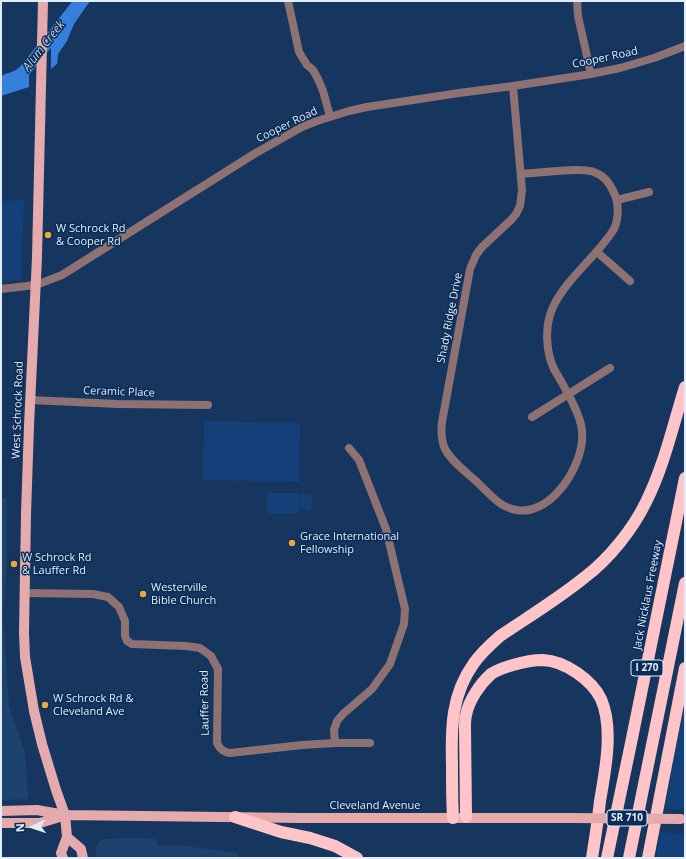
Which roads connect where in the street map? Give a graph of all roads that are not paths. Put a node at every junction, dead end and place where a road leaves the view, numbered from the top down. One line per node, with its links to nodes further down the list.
1 (288, 1): 7 (street)
2 (577, 1): 5 (street)
3 (43, 2): 13 (main road, West Schrock Road)
4 (685, 46): 5 (street, Cooper Road)
5 (591, 74): 6 (street, Cooper Road)
6 (513, 86): 7 (street, Cooper Road); 8 (street, Shady Ridge Drive)
7 (330, 116): 13 (street, Cooper Road)
8 (521, 174): 10 (street); 17 (street, Shady Ridge Drive)
9 (649, 192): 10 (street)
10 (617, 200): 11 (street, Shady Ridge Drive)
11 (597, 252): 12 (street); 17 (street, Shady Ridge Drive)
12 (630, 280)
13 (36, 285): 14 (street, Cooper Road); 18 (main road, West Schrock Road)
14 (1, 289)
15 (610, 368): 17 (street)
16 (685, 387): 32 (highway)
17 (569, 394): 20 (street)
18 (30, 400): 19 (street, Ceramic Place); 24 (main road, West Schrock Road)
19 (208, 405)
20 (532, 417)
21 (349, 448): 26 (street)
22 (685, 478): 40 (highway, Jack Nicklaus Freeway / I 270)
23 (685, 583): 41 (highway, I 270)
24 (25, 593): 26 (street, Lauffer Road); 29 (main road, West Schrock Road)
25 (685, 668): 42 (highway)
26 (335, 743): 27 (street, Lauffer Road)
27 (370, 743)
28 (1, 811): 29 (main road)
29 (65, 815): 30 (main road, Cleveland Avenue / SR 710); 34 (main road); 35 (main road, West Schrock Road)
30 (235, 817): 32 (main road, Cleveland Avenue / SR 710); 38 (highway)
31 (466, 817): 32 (main road, Cleveland Avenue / SR 710); 33 (main road, Cleveland Avenue / SR 710, bridge); 39 (highway)
32 (453, 818)
33 (684, 819)
34 (1, 823)
35 (67, 837): 36 (main road); 37 (main road)
36 (62, 858)
37 (82, 858)
38 (357, 858)
39 (592, 858)
40 (606, 858)
41 (630, 858)
42 (648, 858)

